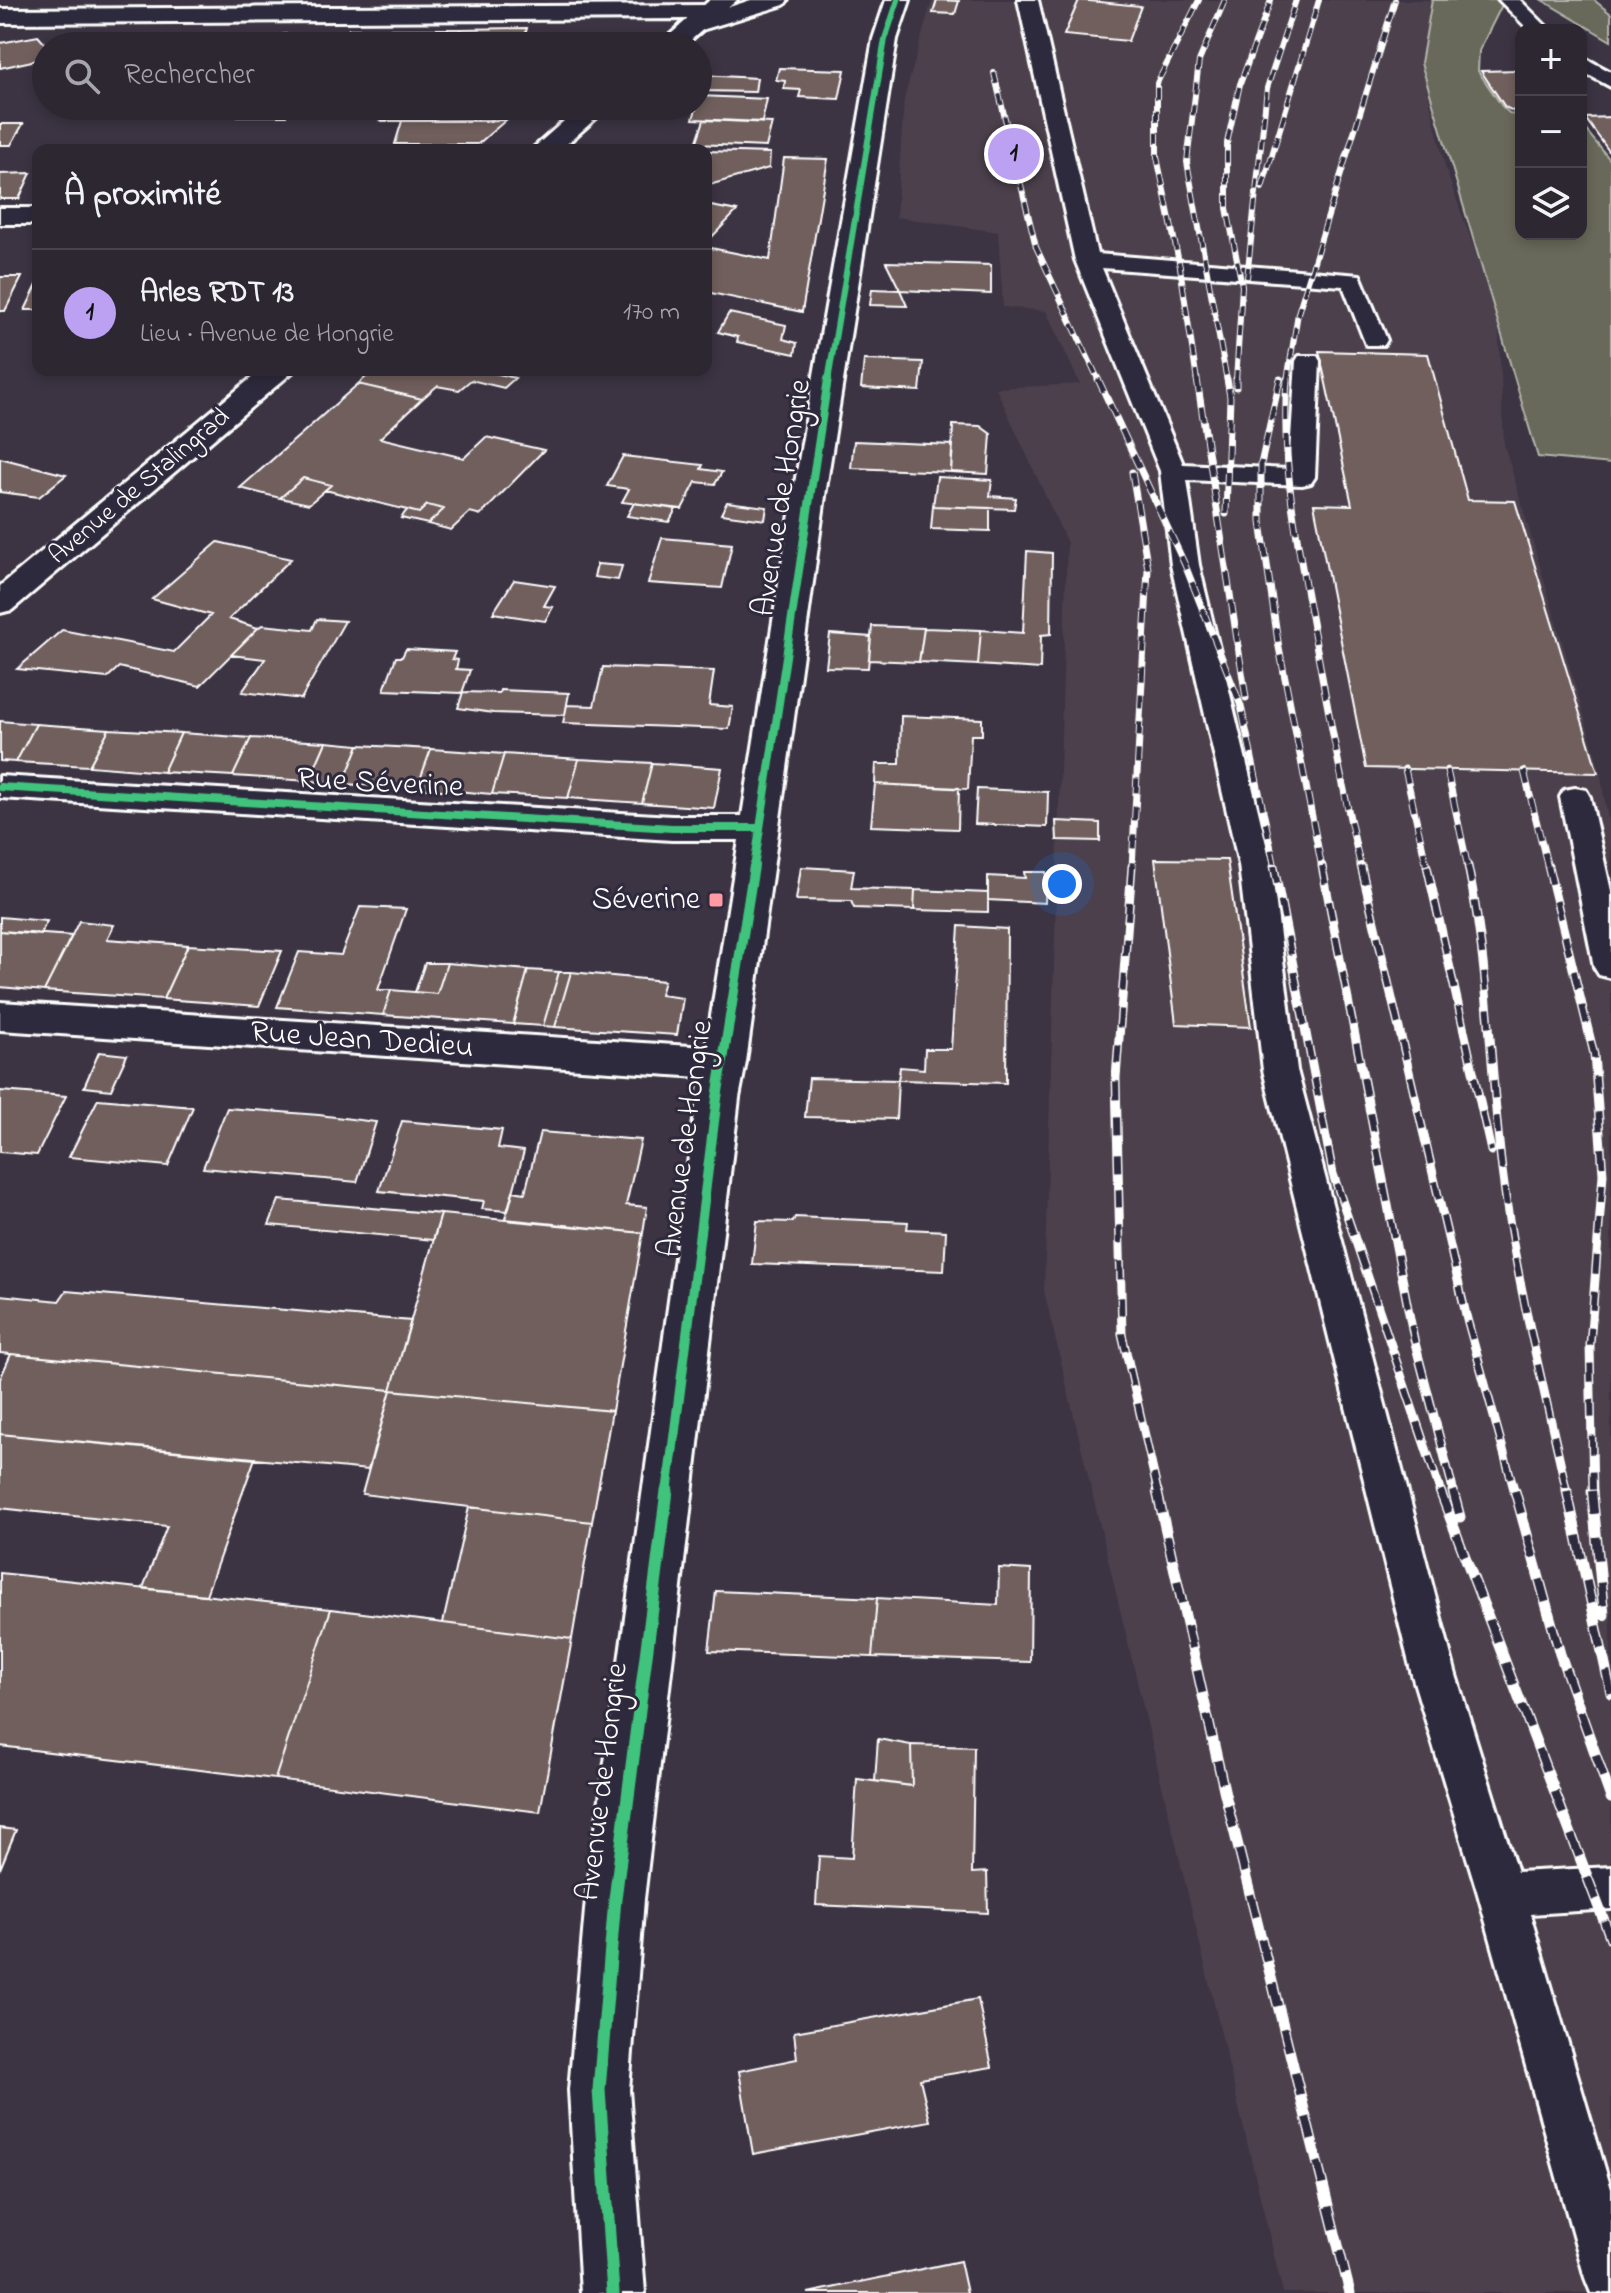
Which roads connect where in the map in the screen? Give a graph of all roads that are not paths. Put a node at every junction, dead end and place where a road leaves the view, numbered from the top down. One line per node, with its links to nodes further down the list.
1 (776, 0): 5 (street)
2 (898, 0): 23 (street, Avenue de Hongrie)
3 (1028, 0): 15 (lane)
4 (1509, 0): 7 (lane)
5 (709, 13): 6 (street); 8 (street)
6 (0, 16)
7 (1534, 24)
8 (686, 32)
9 (1587, 66): 10 (lane)
10 (1611, 81)
11 (580, 120): 12 (street)
12 (551, 144)
13 (0, 216): 14 (street)
14 (32, 216)
15 (1087, 260): 16 (lane); 19 (lane)
16 (1375, 340)
17 (1308, 361): 19 (lane)
18 (273, 376): 20 (street, Avenue de Stalingrad)
19 (1173, 471): 28 (lane)
20 (0, 603)
21 (0, 787): 23 (street, Rue Séverine)
22 (1575, 797): 24 (lane)
23 (758, 828): 26 (street, Avenue de Hongrie)
24 (1611, 967)
25 (0, 1016): 26 (street, Rue Jean Dedieu)
26 (725, 1062): 30 (street, Avenue de Hongrie)
27 (1611, 1888): 28 (lane)
28 (1501, 1894): 29 (lane)
29 (1611, 2278)
30 (613, 2293)

